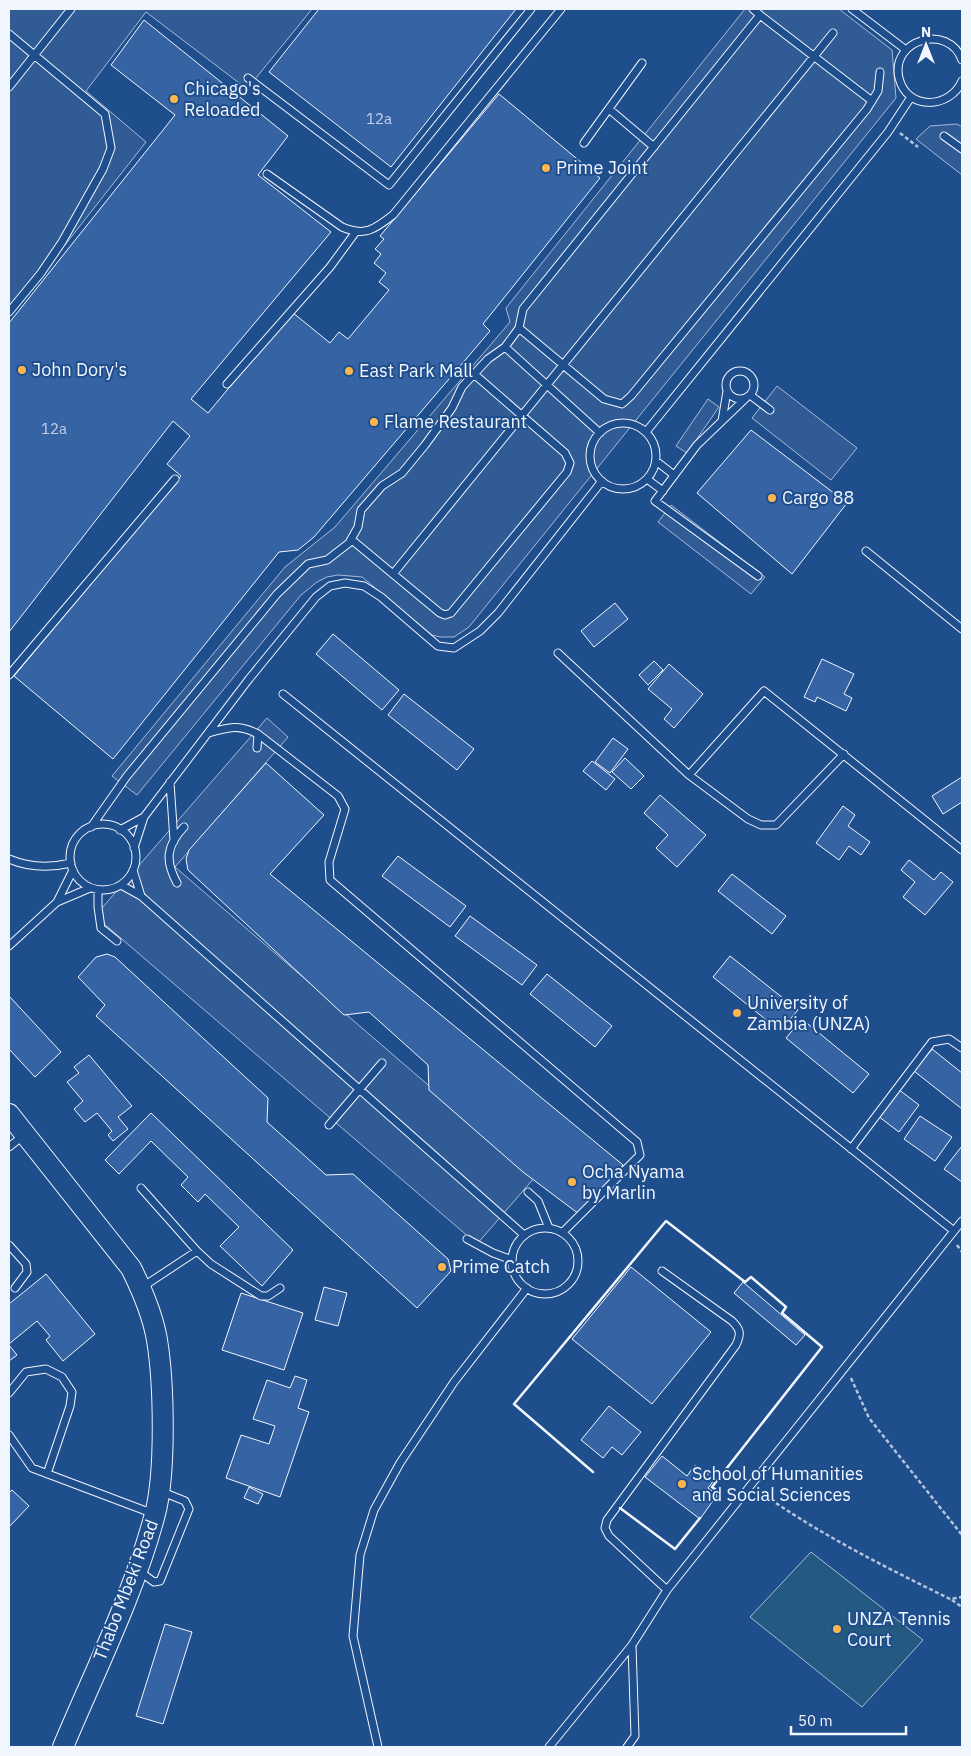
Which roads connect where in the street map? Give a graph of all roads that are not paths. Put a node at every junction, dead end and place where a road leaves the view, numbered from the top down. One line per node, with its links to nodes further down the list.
1 (71, 9): 10 (lane)
2 (530, 9): 15 (lane)
3 (561, 9): 26 (lane)
4 (753, 9): 6 (lane)
5 (852, 9): 9 (lane)
6 (760, 15): 11 (lane); 23 (lane)
7 (833, 33): 11 (lane)
8 (9, 34): 10 (lane)
9 (906, 50): 12 (lane); 18 (lane)
10 (34, 55): 17 (lane); 27 (lane)
11 (814, 56): 19 (lane); 30 (lane)
12 (962, 60)
13 (642, 63): 20 (lane)
14 (880, 72): 19 (lane)
15 (248, 78)
16 (961, 86): 18 (lane)
17 (9, 87)
18 (911, 97): 39 (lane)
19 (872, 101): 30 (lane)
20 (609, 109): 22 (lane); 23 (lane)
21 (944, 136): 24 (lane)
22 (584, 143)
23 (654, 147): 28 (lane)
24 (962, 149)
25 (267, 174): 26 (lane)
26 (355, 233): 32 (lane)
27 (9, 312)
28 (519, 328): 29 (lane); 30 (lane)
29 (505, 347): 31 (lane); 33 (lane)
30 (563, 364): 33 (lane)
31 (474, 374): 37 (lane); 47 (lane)
32 (227, 384)
33 (546, 384): 37 (lane); 40 (lane)
34 (727, 391): 35 (lane); 35 (lane); 38 (lane)
35 (748, 396): 36 (lane); 38 (lane)
36 (770, 410)
37 (522, 415): 49 (lane); 49 (lane)
38 (722, 422): 42 (lane)
39 (646, 432): 40 (lane); 41 (lane)
40 (600, 433): 45 (lane)
41 (656, 461): 42 (lane); 44 (lane)
42 (674, 475): 46 (lane)
43 (174, 479): 53 (lane)
44 (647, 479): 45 (lane); 46 (lane)
45 (602, 481): 55 (lane)
46 (663, 491): 50 (lane)
47 (352, 540): 49 (lane); 62 (lane)
48 (866, 551): 51 (lane)
49 (393, 574)
50 (758, 576)
51 (962, 629)
52 (558, 653): 59 (lane)
53 (9, 675)
54 (283, 694): 86 (lane)
55 (208, 733): 56 (lane); 60 (lane)
56 (258, 734): 57 (lane); 92 (lane)
57 (257, 748)
58 (844, 754): 59 (lane); 59 (lane); 67 (lane)
59 (689, 775)
60 (170, 782): 61 (lane); 65 (lane)
61 (144, 817): 64 (lane); 66 (lane)
62 (91, 827): 64 (lane); 69 (lane)
63 (184, 827): 65 (lane)
64 (120, 830): 66 (lane)
65 (174, 841): 71 (lane)
66 (134, 848): 70 (lane)
67 (962, 850)
68 (9, 859): 69 (lane)
69 (72, 867): 73 (lane); 76 (lane)
70 (133, 870): 72 (lane); 75 (lane)
71 (178, 883)
72 (121, 885): 74 (lane); 75 (lane)
73 (90, 888): 74 (lane); 76 (lane)
74 (98, 890): 77 (lane)
75 (141, 896): 81 (lane)
76 (57, 902): 78 (lane)
77 (117, 941)
78 (9, 946)
79 (962, 1048): 86 (lane)
80 (382, 1063): 81 (lane)
81 (360, 1090): 83 (lane); 93 (lane)
82 (9, 1114): 84 (main road, Thabo Mbeki Road)
83 (329, 1125)
84 (26, 1134): 85 (lane); 100 (main road, Thabo Mbeki Road)
85 (9, 1147)
86 (851, 1148): 91 (lane)
87 (141, 1188): 96 (lane)
88 (528, 1192): 90 (lane)
89 (962, 1221): 91 (lane)
90 (550, 1228): 92 (lane); 93 (lane)
91 (954, 1231): 109 (lane)
92 (562, 1233): 102 (lane)
93 (524, 1235): 97 (lane)
94 (467, 1239): 97 (lane)
95 (9, 1245): 99 (lane)
96 (197, 1251): 100 (lane); 101 (lane)
97 (512, 1260): 102 (lane)
98 (662, 1271): 109 (lane)
99 (15, 1288)
100 (141, 1288): 106 (main road, Thabo Mbeki Road)
101 (280, 1288)
102 (527, 1288): 112 (lane)
103 (9, 1393): 105 (lane)
104 (9, 1435): 105 (lane)
105 (47, 1474): 107 (lane)
106 (160, 1491): 107 (main road, Thabo Mbeki Road); 108 (lane)
107 (155, 1514): 108 (main road, Thabo Mbeki Road)
108 (137, 1570): 111 (main road, Thabo Mbeki Road)
109 (667, 1590): 110 (lane)
110 (632, 1644): 113 (lane); 114 (lane)
111 (63, 1747)
112 (378, 1747)
113 (549, 1747)
114 (627, 1747)

